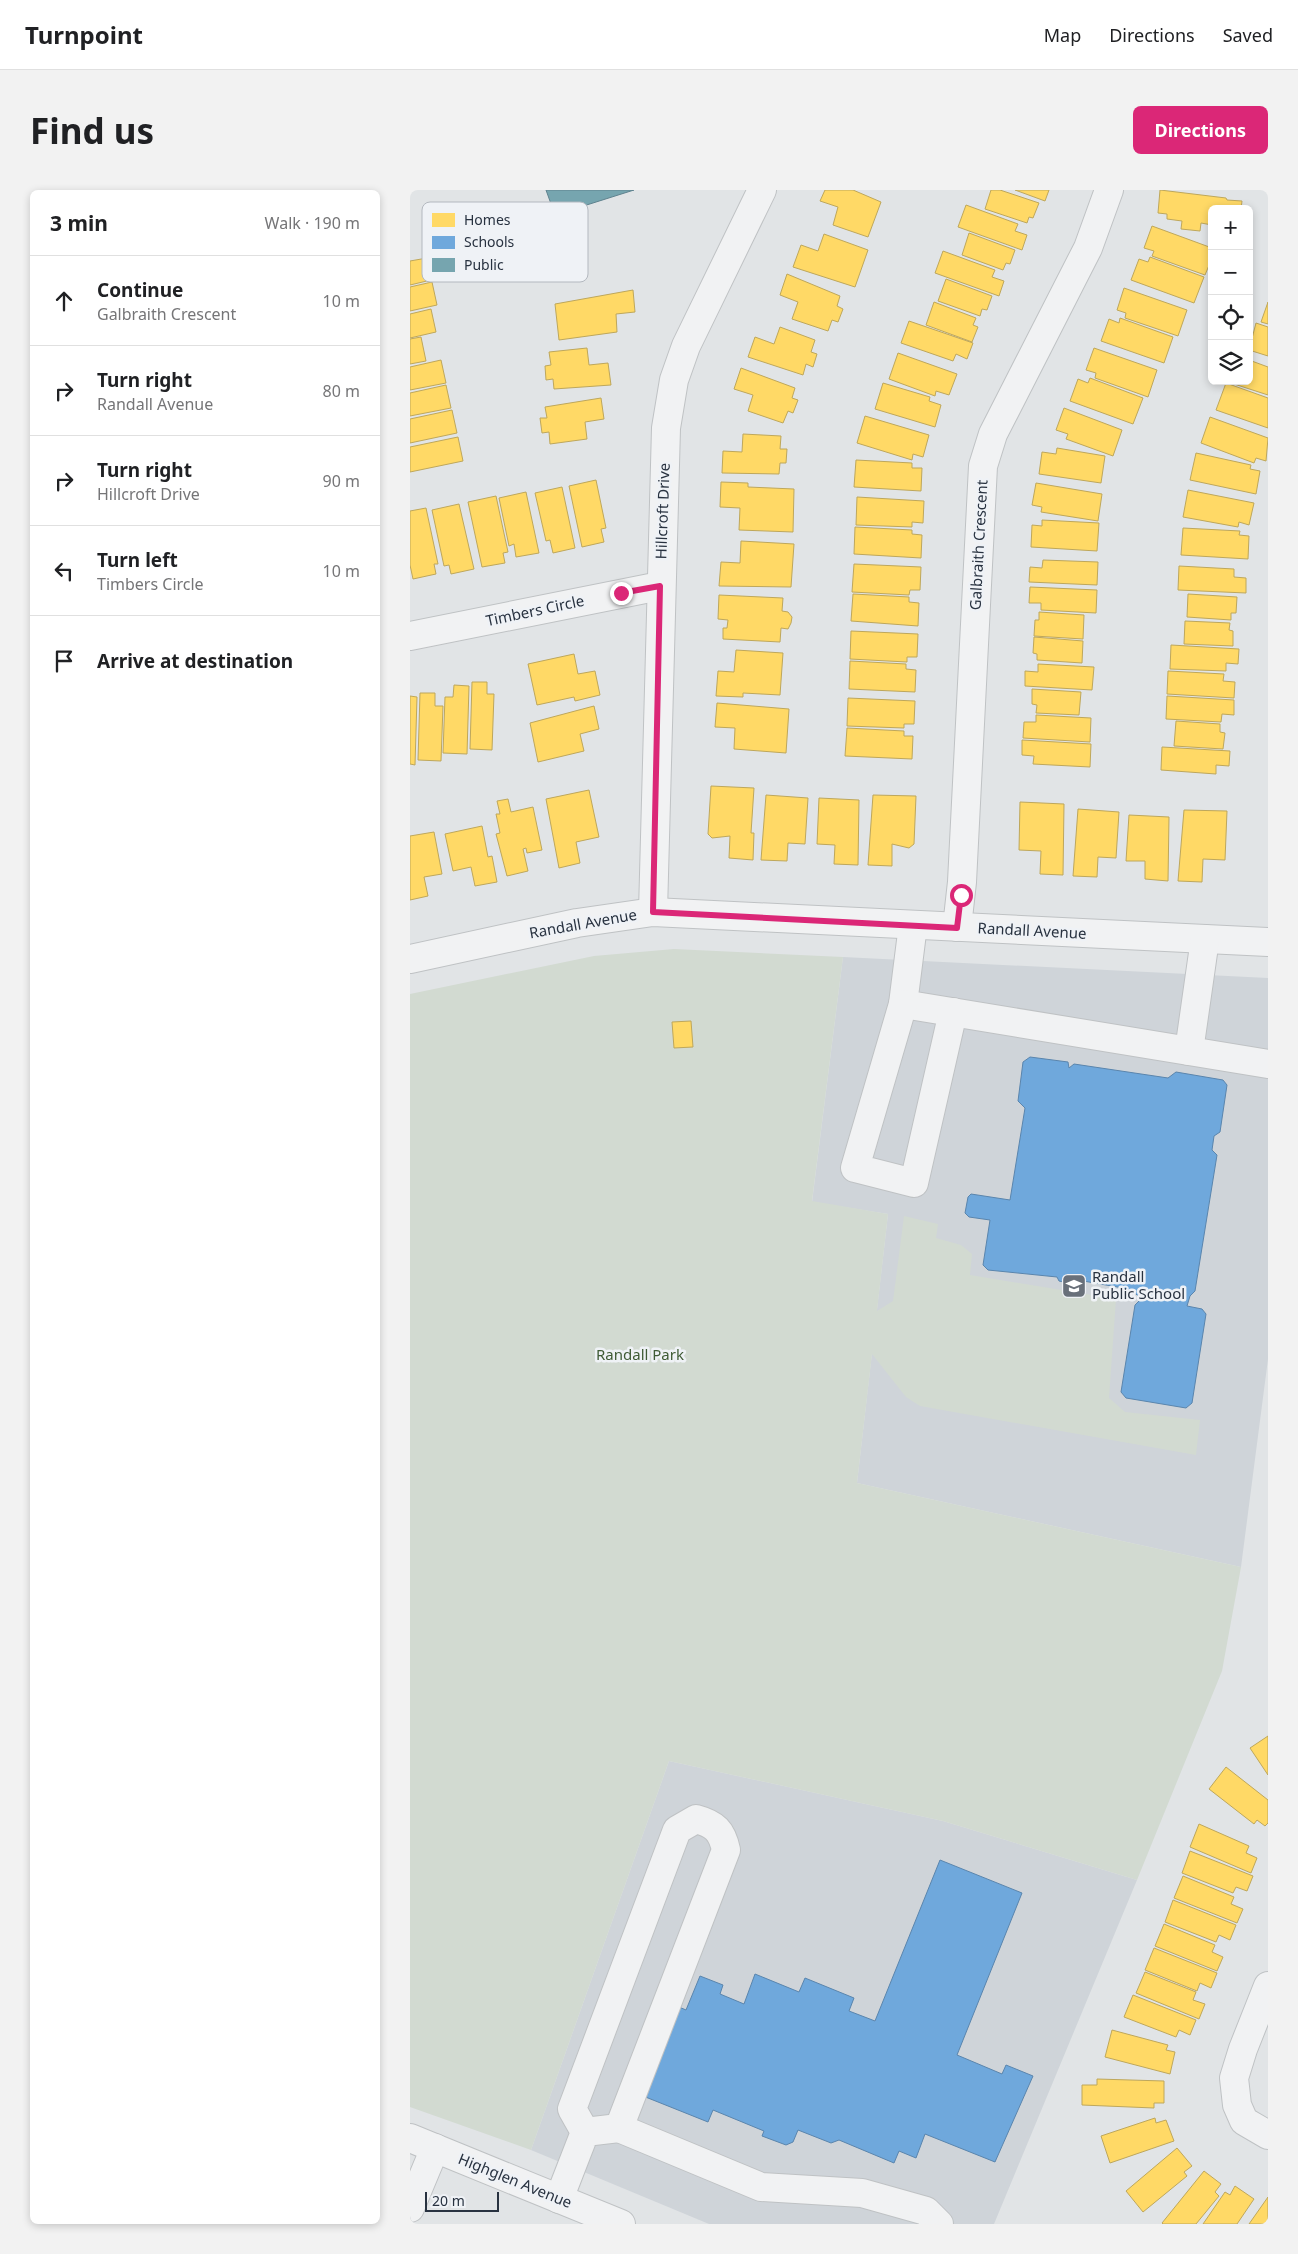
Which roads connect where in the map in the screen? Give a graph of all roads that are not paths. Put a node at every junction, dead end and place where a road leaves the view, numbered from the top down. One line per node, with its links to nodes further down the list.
1 (762, 190): 3 (street, Hillcroft Drive)
2 (1109, 190): 7 (street, Galbraith Crescent)
3 (660, 586): 4 (street, Timbers Circle); 5 (street, Hillcroft Drive)
4 (410, 636)
5 (653, 912): 6 (street, Randall Avenue); 10 (street, Randall Avenue)
6 (913, 925): 7 (street, Randall Avenue); 11 (street)
7 (957, 928): 8 (street, Randall Avenue)
8 (1205, 939): 9 (street, Randall Avenue); 13 (street)
9 (1268, 942)
10 (410, 959)
11 (903, 1004): 12 (street); 12 (street)
12 (953, 1012): 13 (street)
13 (1189, 1051): 14 (street)
14 (1268, 1064)
15 (1268, 1986): 18 (street)
16 (619, 2128): 17 (street); 17 (street); 23 (street)
17 (585, 2132): 20 (street)
18 (1268, 2135)
19 (422, 2143): 20 (street, Highglen Avenue); 21 (street)
20 (559, 2199): 22 (street, Highglen Avenue)
21 (410, 2208)
22 (621, 2224)
23 (938, 2224)

